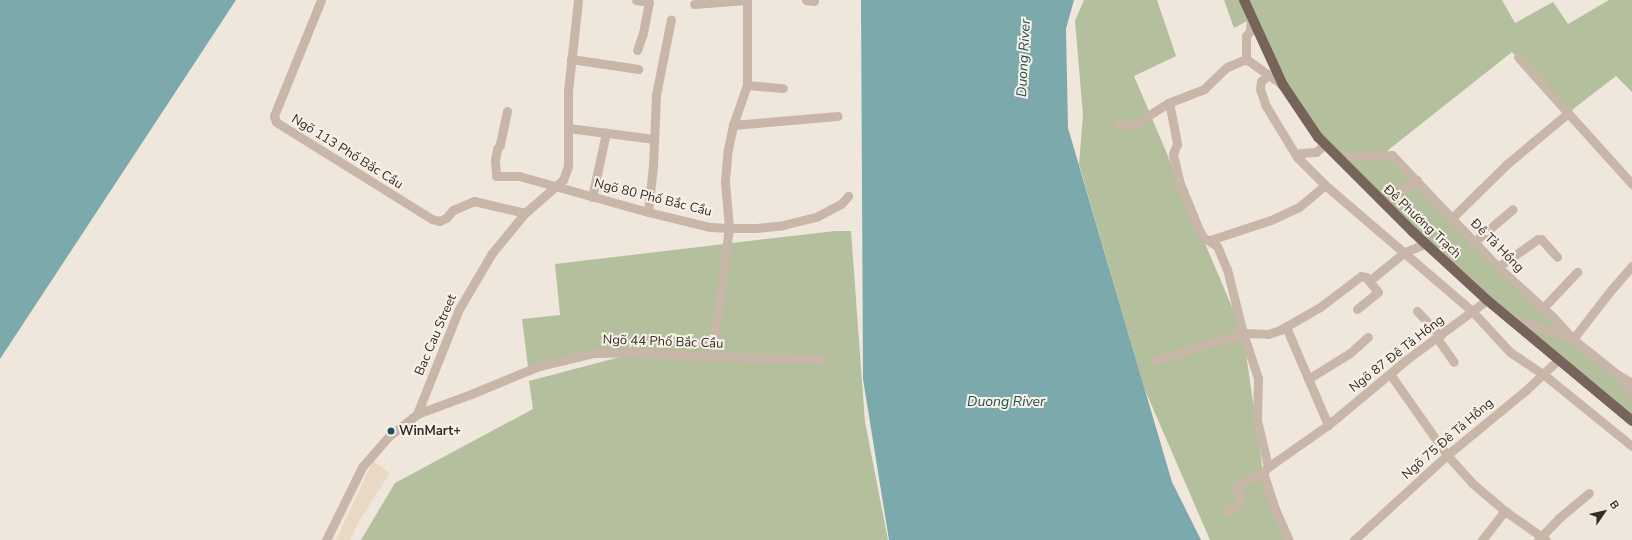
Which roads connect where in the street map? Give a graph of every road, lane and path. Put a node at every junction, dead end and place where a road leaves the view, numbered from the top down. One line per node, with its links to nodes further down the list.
1 (321, 0): 39 (street, Ngõ 113 Phố Bắc Cầu)
2 (578, 0): 11 (street, Bac Cau Street)
3 (636, 0): 9 (street)
4 (747, 0): 6 (street); 15 (street, Ngõ 80 Phố Bắc Cầu)
5 (1244, 0): 8 (main road, Đê Phương Trạch)
6 (694, 4)
7 (671, 19): 26 (street)
8 (1251, 19): 12 (street); 16 (main road, Đê Phương Trạch)
9 (637, 50)
10 (1518, 57): 20 (street)
11 (571, 59): 13 (street); 24 (street, Bac Cau Street)
12 (1246, 59): 14 (street); 18 (street)
13 (638, 69)
14 (1269, 75): 16 (street); 28 (street)
15 (747, 85): 17 (street); 23 (street, Ngõ 80 Phố Bắc Cầu)
16 (1283, 85): 27 (main road, Đê Phương Trạch)
17 (783, 88)
18 (1168, 104): 22 (street); 42 (street)
19 (507, 111): 33 (street, Ngõ 80 Phố Bắc Cầu)
20 (1568, 114): 31 (street); 40 (street)
21 (838, 116): 23 (street)
22 (1118, 124)
23 (733, 125): 41 (street, Ngõ 80 Phố Bắc Cầu)
24 (568, 128): 25 (street); 33 (street, Bac Cau Street)
25 (606, 133): 26 (street); 35 (street)
26 (654, 139): 38 (street)
27 (1325, 144): 28 (street); 29 (main road, Đê Phương Trạch)
28 (1297, 157): 32 (street)
29 (1337, 157): 30 (street, Đê Tả Hồng); 36 (main road, Đê Phương Trạch)
30 (1417, 180): 36 (street); 40 (street, Đê Tả Hồng)
31 (1632, 184)
32 (1325, 185): 42 (street); 45 (street)
33 (556, 187): 35 (street, Ngõ 80 Phố Bắc Cầu); 39 (street, Bac Cau Street)
34 (848, 196): 41 (street)
35 (592, 197): 38 (street, Ngõ 80 Phố Bắc Cầu)
36 (1383, 203): 44 (main road, Đê Phương Trạch)
37 (1513, 210): 43 (street)
38 (648, 212): 41 (street, Ngõ 80 Phố Bắc Cầu)
39 (525, 213): 73 (street, Bac Cau Street)
40 (1451, 219): 43 (street, Đê Tả Hồng)
41 (729, 228): 62 (street)
42 (1210, 240): 58 (street)
43 (1473, 243): 48 (street, Đê Tả Hồng)
44 (1425, 244): 45 (street); 51 (main road, Đê Phương Trạch)
45 (1405, 252): 50 (street); 55 (street)
46 (1557, 257): 48 (street)
47 (1632, 266): 61 (street)
48 (1498, 267): 52 (street, Đê Tả Hồng)
49 (1577, 272): 52 (street)
50 (1369, 281): 53 (street); 57 (street)
51 (1487, 300): 55 (street, Ngõ 87 Đê Tả Hồng); 56 (main road, Đê Phương Trạch)
52 (1543, 308): 61 (street, Đê Tả Hồng)
53 (1357, 309)
54 (1417, 310): 60 (street)
55 (1472, 311): 60 (street, Ngõ 87 Đê Tả Hồng); 68 (street)
56 (1506, 317): 61 (street); 64 (main road, Đê Phương Trạch)
57 (1286, 327): 58 (street); 70 (street)
58 (1243, 333): 65 (street); 78 (street)
59 (1368, 337): 70 (street)
60 (1438, 337): 66 (street); 67 (street, Ngõ 87 Đê Tả Hồng)
61 (1573, 339): 69 (street, Đê Tả Hồng)
62 (712, 357): 63 (street, Ngõ 44 Phố Bắc Cầu); 73 (street, Ngõ 44 Phố Bắc Cầu)
63 (822, 359)
64 (1560, 359): 68 (street, Ngõ 75 Đê Tả Hồng); 74 (main road, Đê Phương Trạch)
65 (1156, 360)
66 (1454, 362)
67 (1390, 374): 75 (street, Ngõ 87 Đê Tả Hồng); 77 (street)
68 (1543, 374): 76 (street); 77 (street, Ngõ 75 Đê Tả Hồng)
69 (1618, 375): 71 (street, Đê Tả Hồng); 72 (street)
70 (1308, 379): 75 (street)
71 (1632, 383)
72 (1632, 393)
73 (417, 414): 83 (street)
74 (1632, 421)
75 (1326, 427): 78 (street, Ngõ 87 Đê Tả Hồng)
76 (1632, 446)
77 (1447, 456): 80 (street); 85 (street, Ngõ 75 Đê Tả Hồng)
78 (1265, 470): 81 (street, Ngõ 87 Đê Tả Hồng); 84 (street)
79 (1589, 493): 82 (street)
80 (1505, 511): 82 (street); 86 (street)
81 (1227, 512)
82 (1542, 539)
83 (326, 540)
84 (1289, 540)
85 (1354, 540)
86 (1482, 540)

